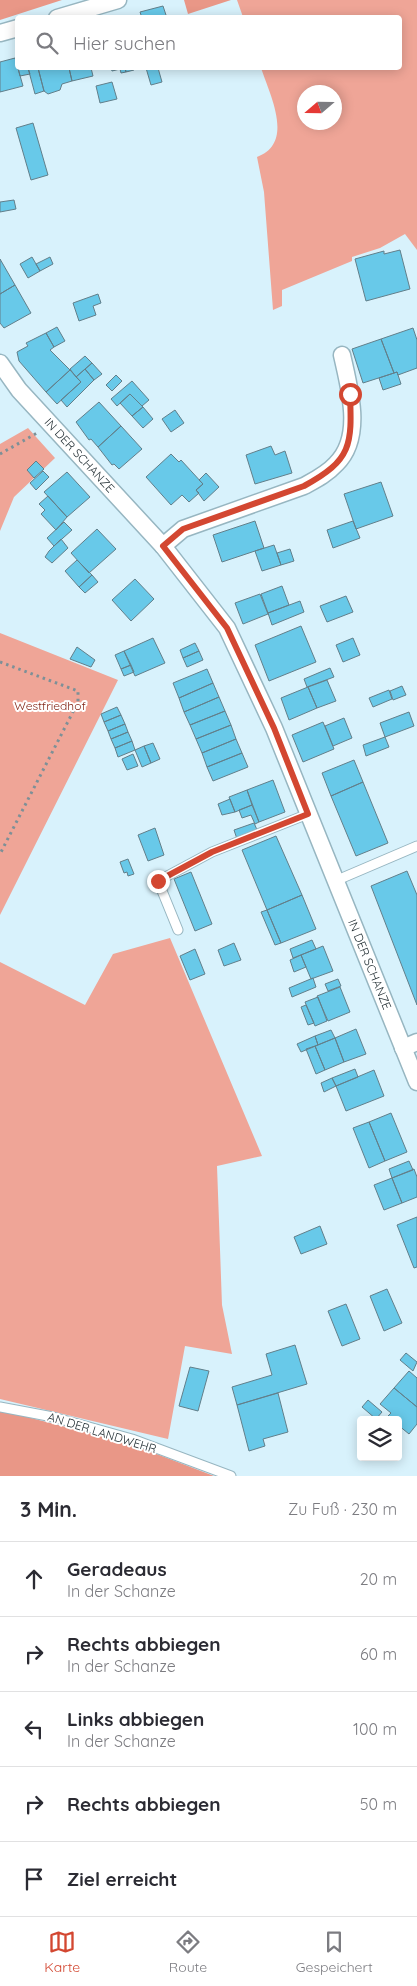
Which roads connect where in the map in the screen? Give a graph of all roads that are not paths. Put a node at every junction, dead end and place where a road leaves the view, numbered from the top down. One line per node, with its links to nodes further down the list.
1 (118, 0): 2 (street)
2 (67, 15)
3 (15, 29): 4 (street)
4 (0, 33)
5 (342, 355): 7 (street)
6 (0, 363): 7 (street, IN DER SCHANZE)
7 (163, 546): 8 (street, IN DER SCHANZE)
8 (308, 814): 10 (street, IN DER SCHANZE); 11 (lane)
9 (417, 846): 10 (lane)
10 (335, 881): 12 (street, IN DER SCHANZE)
11 (178, 930)
12 (410, 1045): 13 (street, IN DER SCHANZE)
13 (417, 1082)
14 (0, 1406): 15 (lane, AN DER LANDWEHR)
15 (231, 1476)

